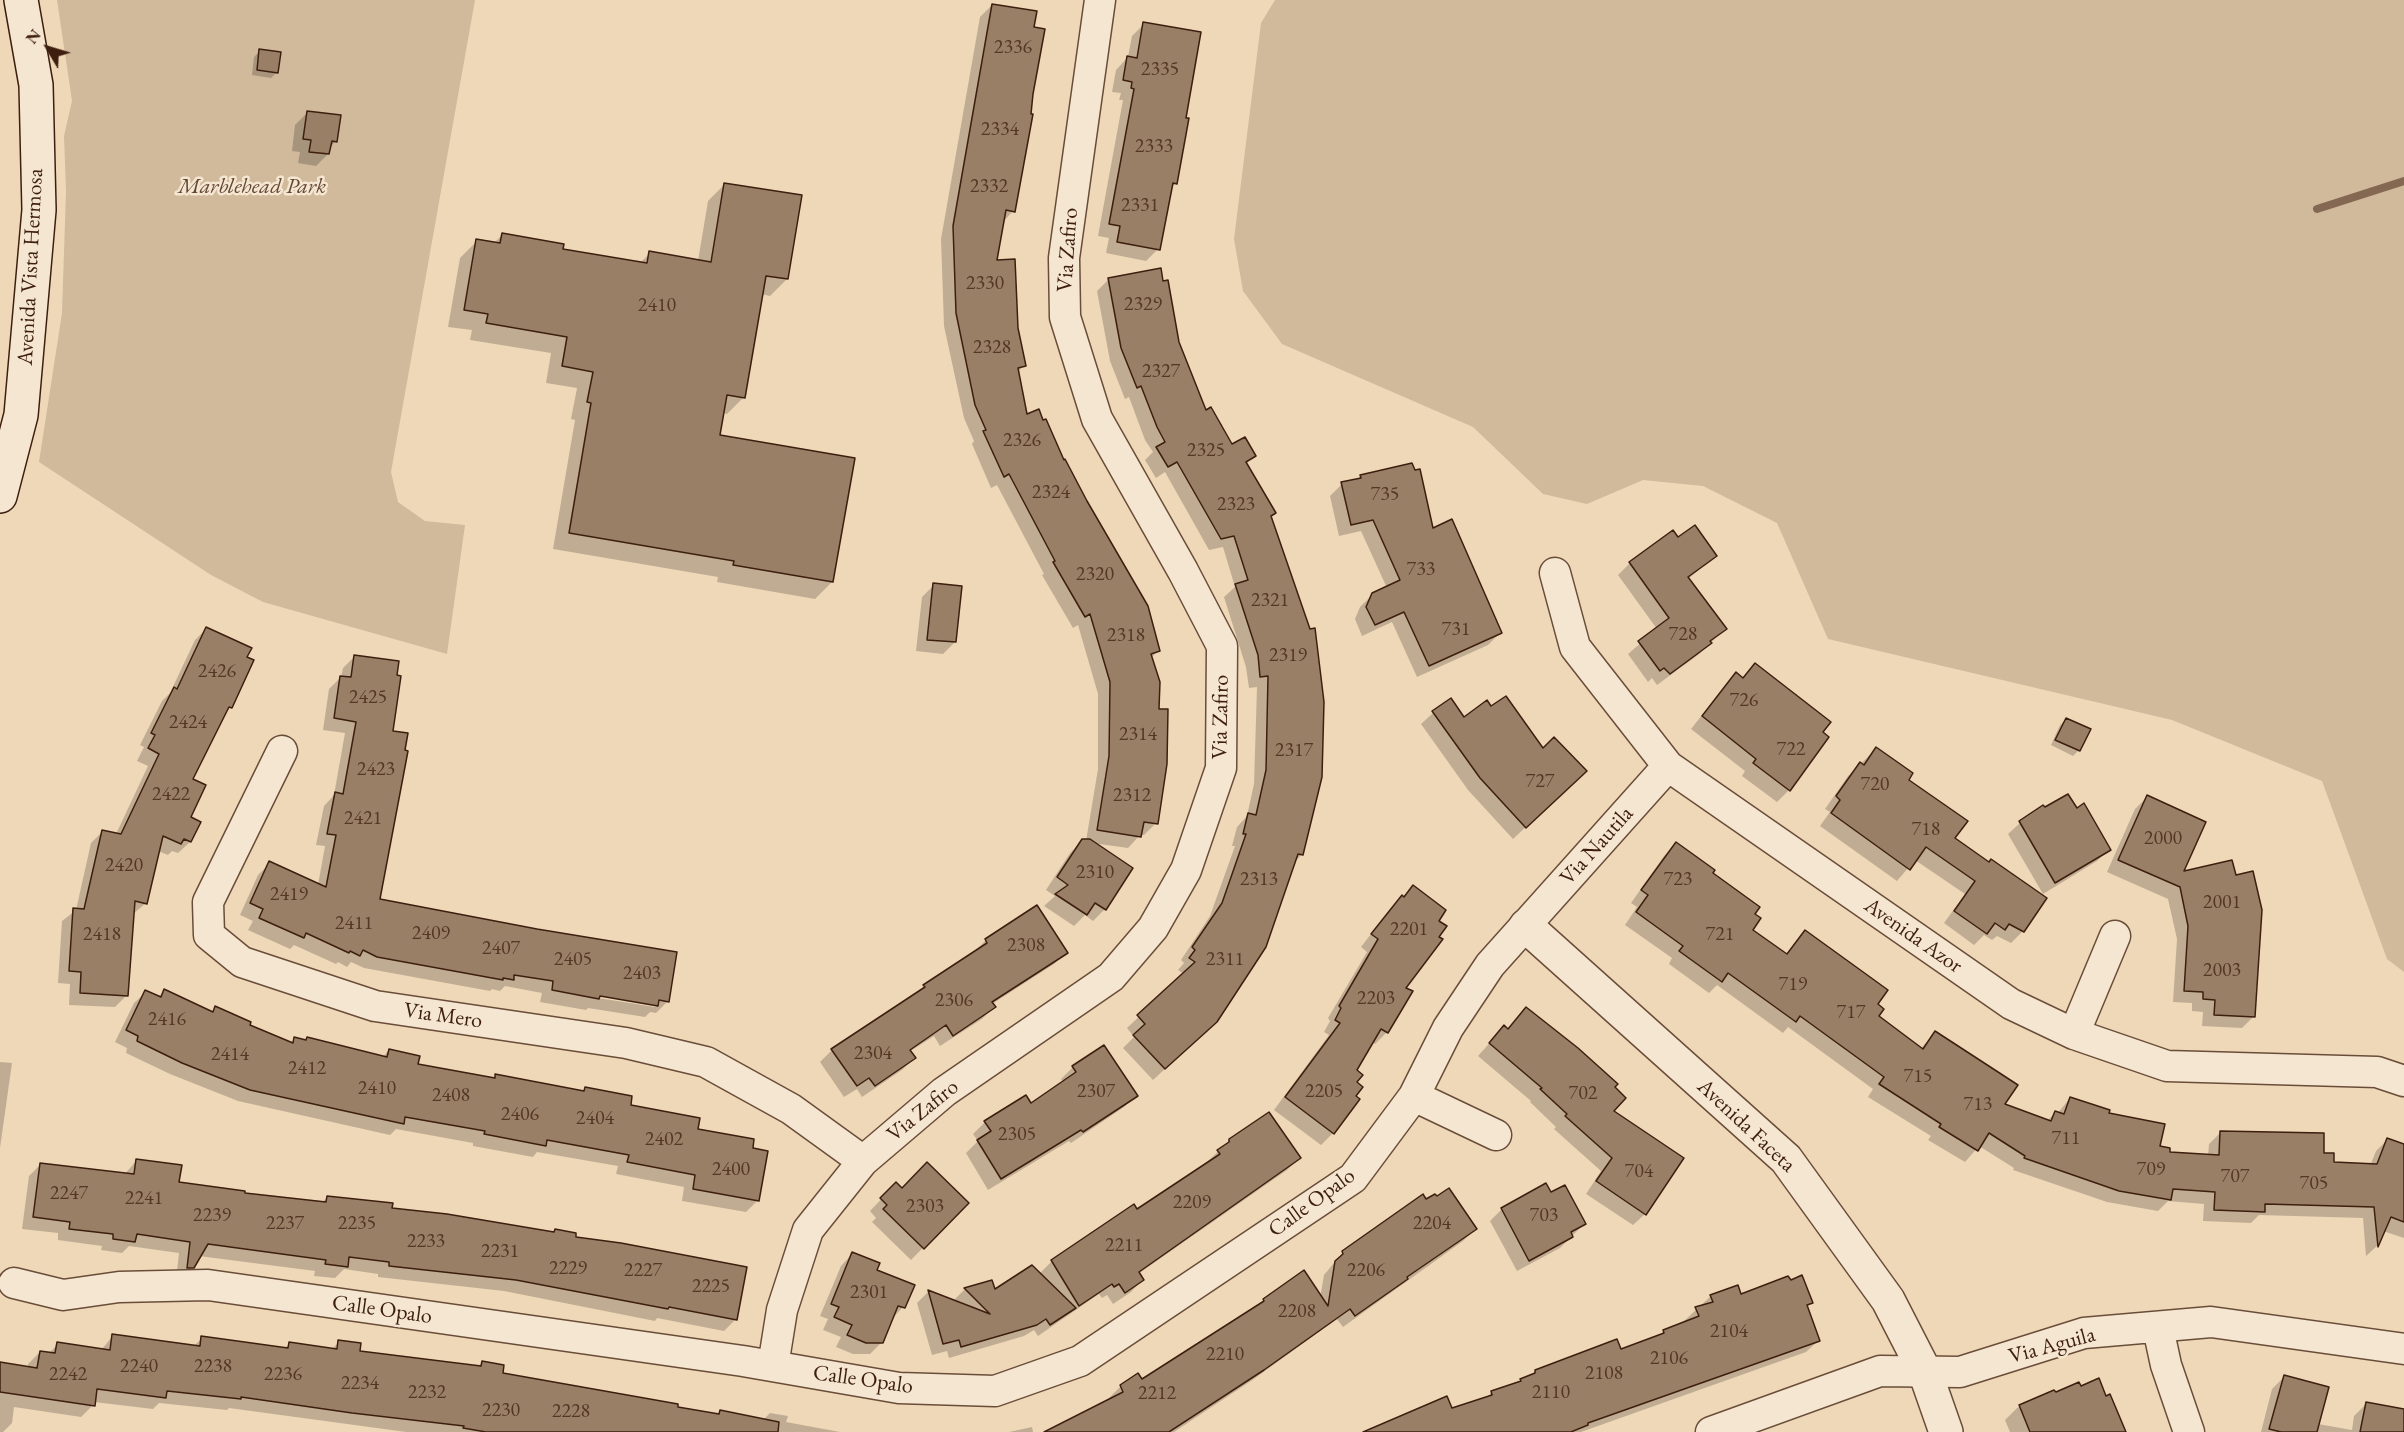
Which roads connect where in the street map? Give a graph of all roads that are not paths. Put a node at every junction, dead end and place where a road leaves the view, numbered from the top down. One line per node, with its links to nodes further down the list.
1 (21, 0): 3 (street, Avenida Vista Hermosa)
2 (1100, 0): 13 (street, Via Zafiro)
3 (0, 496)
4 (1555, 573): 6 (street, Avenida Azor)
5 (282, 751): 13 (street, Via Mero)
6 (1668, 766): 7 (street, Via Nautila); 9 (street, Avenida Azor)
7 (1526, 926): 11 (street, Calle Opalo); 18 (street, Avenida Faceta)
8 (2115, 936): 9 (street)
9 (2074, 1034): 10 (street, Avenida Azor)
10 (2404, 1081)
11 (1414, 1096): 12 (street); 17 (street, Calle Opalo)
12 (1496, 1135)
13 (863, 1161): 17 (street, Via Zafiro)
14 (14, 1282): 17 (street, Calle Opalo)
15 (2158, 1328): 16 (street, Via Aguila); 18 (street, Via Aguila); 21 (street)
16 (2404, 1349)
17 (773, 1365)
18 (1925, 1372): 19 (street, Via Aguila); 20 (street, Avenida Faceta)
19 (1711, 1432)
20 (1946, 1432)
21 (2189, 1432)

